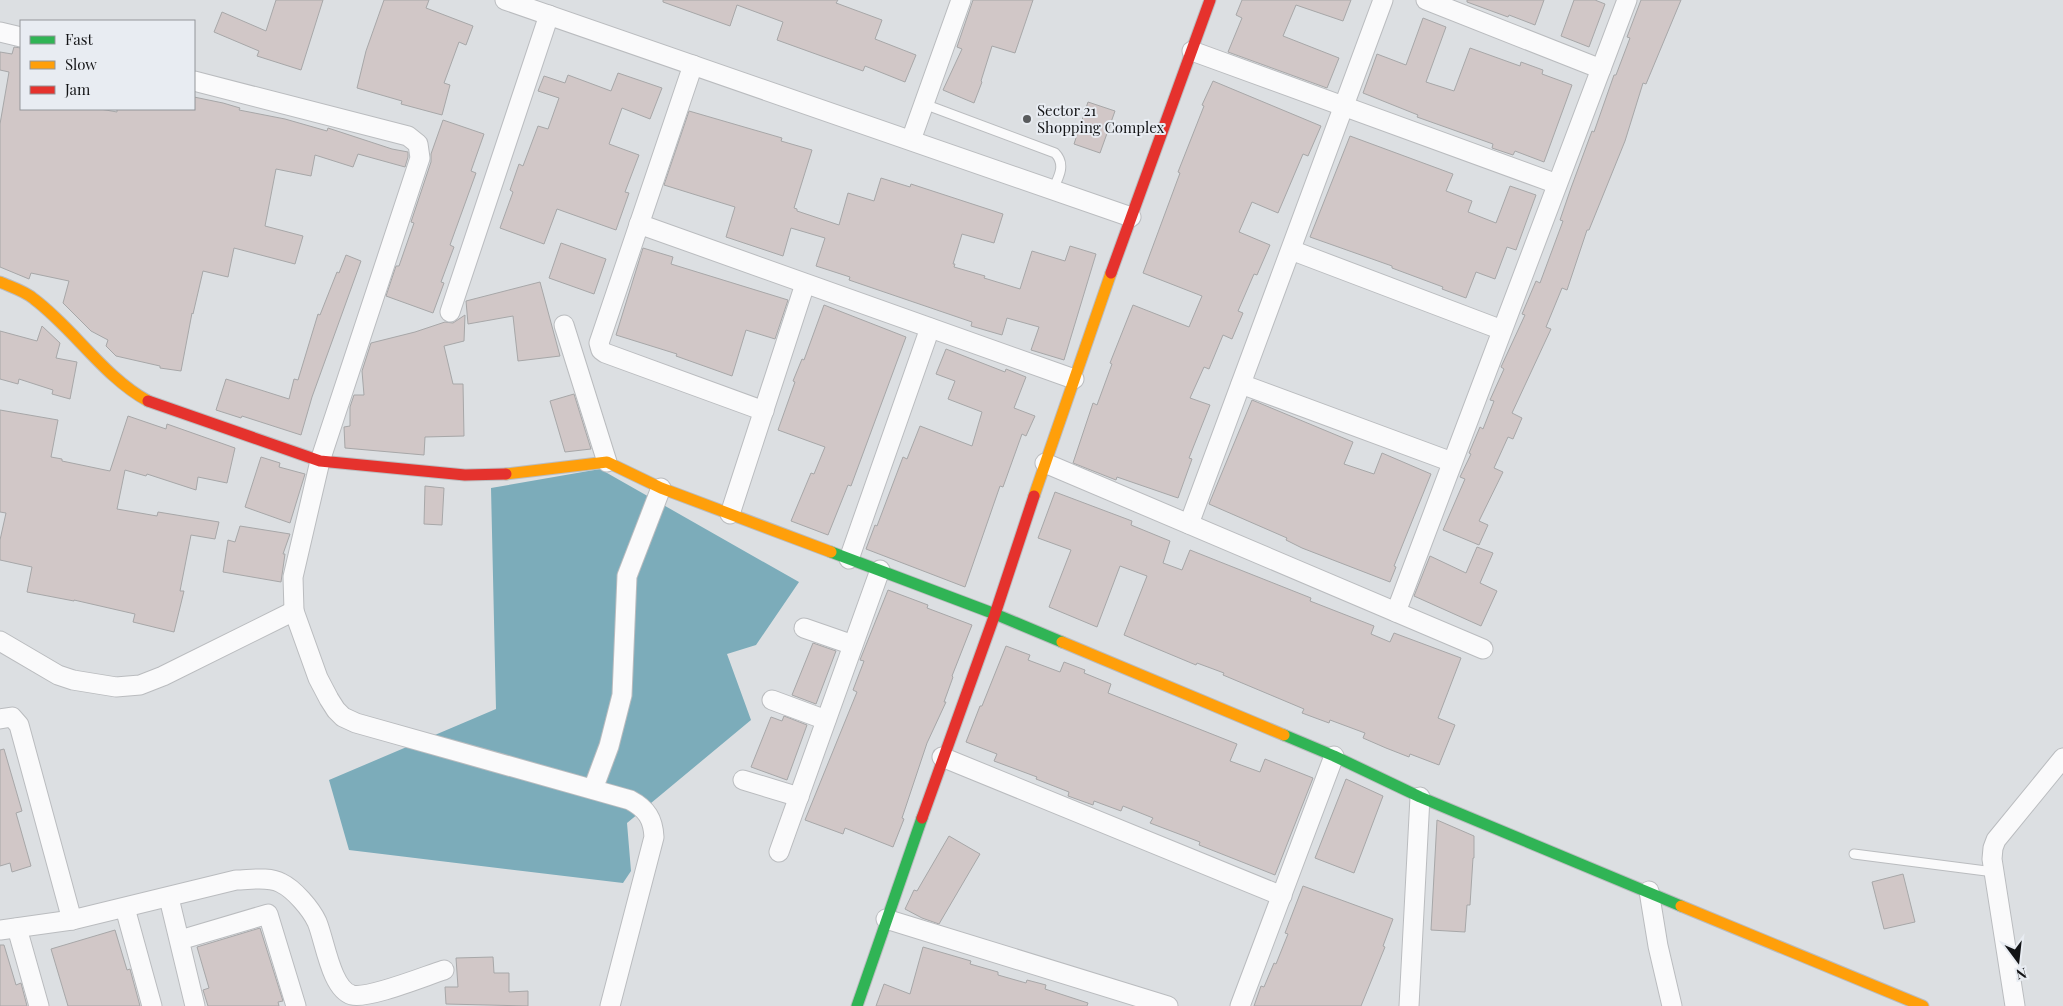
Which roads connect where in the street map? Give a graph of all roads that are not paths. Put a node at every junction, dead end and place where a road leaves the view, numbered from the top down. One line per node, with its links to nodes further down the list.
1 (505, 0): 7 (street)
2 (961, 0): 14 (street)
3 (1210, 0): 10 (street)
4 (1383, 0): 15 (street)
5 (1426, 0): 12 (street)
6 (1627, 0): 12 (street)
7 (549, 15): 11 (street); 24 (street)
8 (0, 32): 9 (street)
9 (20, 37)
10 (1192, 51): 15 (street); 19 (street)
11 (692, 65): 16 (street); 20 (street)
12 (1601, 69): 17 (street)
13 (195, 81): 33 (street)
14 (924, 104): 16 (street); 18 (lane)
15 (1344, 106): 17 (street); 21 (street)
16 (911, 140): 18 (street)
17 (1557, 184): 27 (street)
18 (1053, 189): 19 (street)
19 (1131, 217): 30 (street)
20 (639, 224): 23 (street); 28 (street)
21 (1291, 250): 27 (street); 31 (street)
22 (0, 282): 33 (street)
23 (805, 284): 26 (street); 32 (street)
24 (450, 312)
25 (564, 325): 29 (street)
26 (930, 328): 30 (street); 40 (street)
27 (1502, 330): 35 (street)
28 (601, 350): 29 (street); 32 (street)
29 (576, 365): 34 (street)
30 (1074, 380): 36 (street)
31 (1241, 384): 35 (street); 39 (street)
32 (764, 411): 38 (street)
33 (320, 461): 34 (street); 42 (street)
34 (607, 462): 37 (street)
35 (1452, 462): 43 (street)
36 (1045, 463): 39 (street); 44 (street)
37 (661, 488): 38 (street); 56 (street)
38 (730, 514): 40 (street)
39 (1189, 524): 43 (street)
40 (849, 559): 41 (street)
41 (880, 570): 44 (street); 47 (street)
42 (294, 611): 46 (street); 56 (street)
43 (1396, 612): 48 (street)
44 (995, 614): 52 (street); 53 (street)
45 (804, 628): 47 (street)
46 (0, 641)
47 (853, 645): 51 (street)
48 (1482, 649)
49 (772, 700): 51 (street)
50 (0, 719): 67 (street)
51 (826, 720): 58 (street)
52 (1334, 756): 57 (street); 63 (street)
53 (942, 757): 63 (street); 66 (street)
54 (2063, 758): 61 (street)
55 (743, 780): 58 (street)
56 (593, 789): 76 (street)
57 (1420, 797): 62 (street); 80 (street)
58 (798, 798): 59 (street)
59 (779, 852)
60 (1854, 854): 61 (lane)
61 (1994, 872): 83 (street)
62 (1649, 891): 81 (street); 82 (street)
63 (1282, 896): 79 (street)
64 (169, 898): 65 (street); 69 (street); 70 (street)
65 (125, 908): 67 (street); 73 (street)
66 (886, 919): 71 (street); 77 (street)
67 (72, 920): 68 (street)
68 (8, 929): 72 (street)
69 (180, 940): 74 (street); 75 (street)
70 (444, 970)
71 (1146, 1003): 78 (street)
72 (39, 1006)
73 (152, 1006)
74 (195, 1006)
75 (296, 1006)
76 (610, 1006)
77 (857, 1006)
78 (1168, 1006)
79 (1240, 1006)
80 (1409, 1006)
81 (1672, 1006)
82 (1923, 1006)
83 (2015, 1006)

